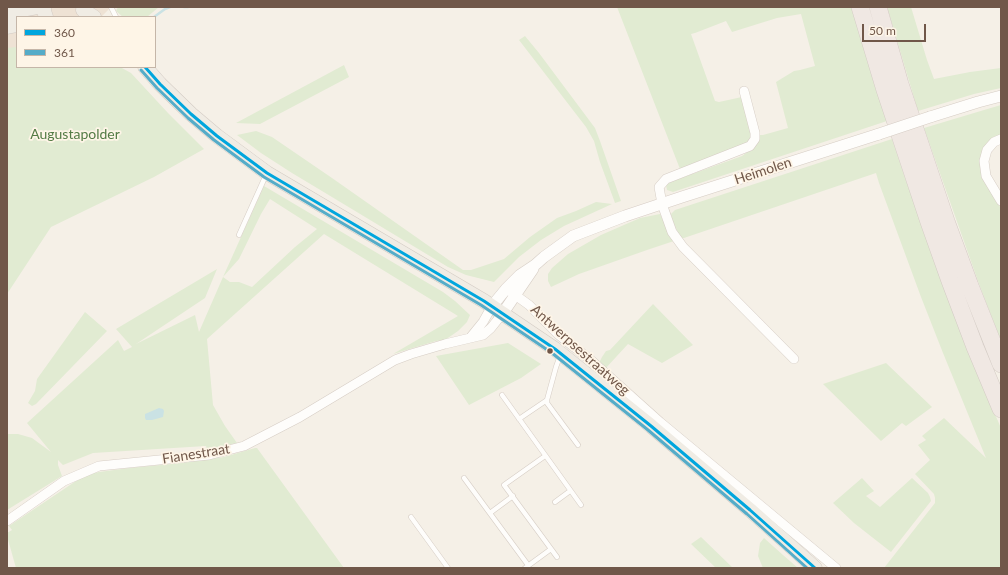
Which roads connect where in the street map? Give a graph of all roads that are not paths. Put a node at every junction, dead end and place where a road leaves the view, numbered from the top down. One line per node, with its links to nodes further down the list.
1 (38, 7): 5 (main road)
2 (111, 7): 6 (lane)
3 (860, 7): 22 (highway)
4 (878, 7): 19 (highway)
5 (7, 13)
6 (116, 16)
7 (146, 68): 11 (main road, Antwerpsestraatweg)
8 (744, 91): 13 (street)
9 (1001, 96): 13 (street, Heimolen, bridge)
10 (1001, 139): 12 (street)
11 (267, 173): 14 (lane); 16 (main road, Antwerpsestraatweg)
12 (1001, 201)
13 (662, 204): 15 (street, Heimolen); 18 (street)
14 (239, 235)
15 (510, 292): 16 (street, Heimolen); 39 (street, Antwerpsestraatweg)
16 (498, 310): 17 (main road, Antwerpsestraatweg); 33 (street, Fianestraat)
17 (561, 354): 21 (lane); 38 (main road, Antwerpsestraatweg)
18 (794, 360)
19 (1001, 364)
20 (502, 395): 23 (lane)
21 (547, 400): 23 (lane); 24 (lane)
22 (1001, 409)
23 (519, 419): 25 (lane)
24 (578, 445)
25 (545, 456): 27 (lane); 28 (lane)
26 (464, 478): 31 (lane)
27 (570, 491): 29 (lane); 30 (lane)
28 (513, 496): 31 (lane); 34 (lane)
29 (555, 502)
30 (581, 506)
31 (490, 513): 36 (lane)
32 (411, 517): 37 (lane)
33 (7, 521)
34 (551, 549): 35 (lane); 36 (lane)
35 (557, 557)
36 (526, 567)
37 (448, 568)
38 (814, 568)
39 (836, 568)

